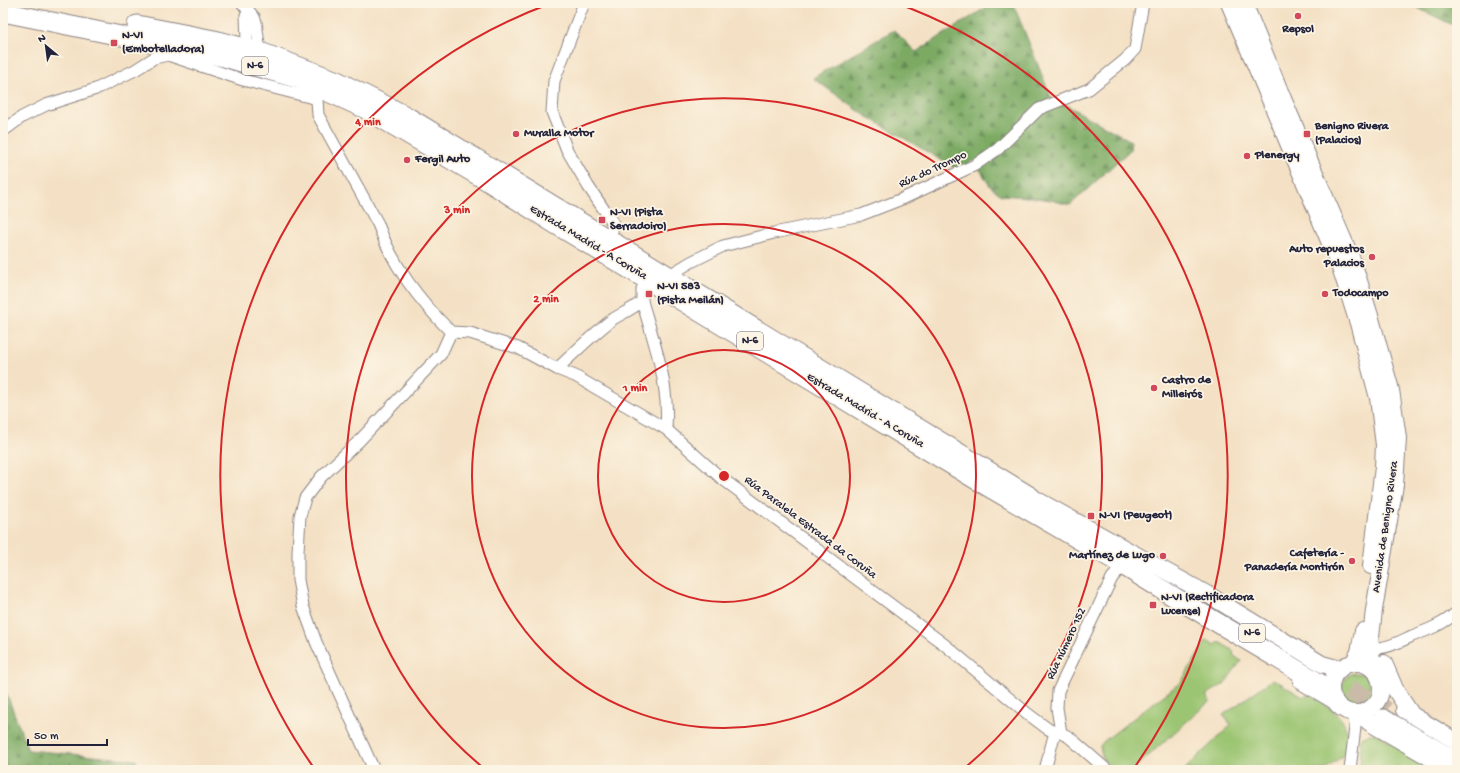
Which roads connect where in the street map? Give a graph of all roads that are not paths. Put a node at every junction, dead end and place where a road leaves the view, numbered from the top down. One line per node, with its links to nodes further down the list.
1 (24, 3): 9 (highway, Estrada Madrid - A Coruña / N-6)
2 (242, 3): 8 (street)
3 (584, 3): 13 (street)
4 (1143, 3): 14 (street, Rúa do Trompo)
5 (1228, 3): 26 (main road, Avenida de Benigno Rivera)
6 (1244, 3): 22 (main road, Avenida de Benigno Rivera)
7 (3, 12): 10 (highway, Estrada Madrid - A Coruña / N-6)
8 (249, 12): 9 (street); 9 (street)
9 (253, 47): 13 (highway, Estrada Madrid - A Coruña / N-6)
10 (165, 50): 11 (street); 11 (highway, Estrada Madrid - A Coruña / N-6); 12 (street)
11 (319, 94): 15 (highway, Estrada Madrid - A Coruña / N-6); 17 (street)
12 (3, 131)
13 (610, 240): 14 (highway, Estrada Madrid - A Coruña / N-6)
14 (668, 276): 20 (highway, Estrada Madrid - A Coruña / N-6)
15 (649, 280): 16 (street); 20 (highway, Estrada Madrid - A Coruña / N-6)
16 (642, 301): 18 (street); 19 (street)
17 (451, 332): 18 (street, Rúa Paralela Estrada da Coruña); 35 (street)
18 (557, 369): 19 (street, Rúa Paralela Estrada da Coruña)
19 (666, 429): 31 (street, Rúa Paralela Estrada da Coruña)
20 (1018, 497): 21 (main road); 26 (highway, Estrada Madrid - A Coruña / N-6)
21 (1118, 571): 28 (main road); 31 (street, Rúa número 152)
22 (1374, 610): 24 (main road); 25 (main road, Avenida de Benigno Rivera)
23 (1457, 612): 24 (street)
24 (1379, 648): 30 (main road)
25 (1374, 671): 26 (main road); 27 (main road)
26 (1334, 672): 28 (main road)
27 (1381, 689): 29 (main road); 30 (main road)
28 (1335, 701): 29 (main road)
29 (1356, 713): 38 (street); 39 (main road)
30 (1412, 715): 32 (main road)
31 (1058, 732): 36 (street); 37 (street, Rúa Paralela Estrada da Coruña)
32 (1457, 742)
33 (1457, 752): 34 (highway)
34 (1457, 762)
35 (374, 770)
36 (1045, 770)
37 (1107, 770)
38 (1350, 770)
39 (1451, 770)

